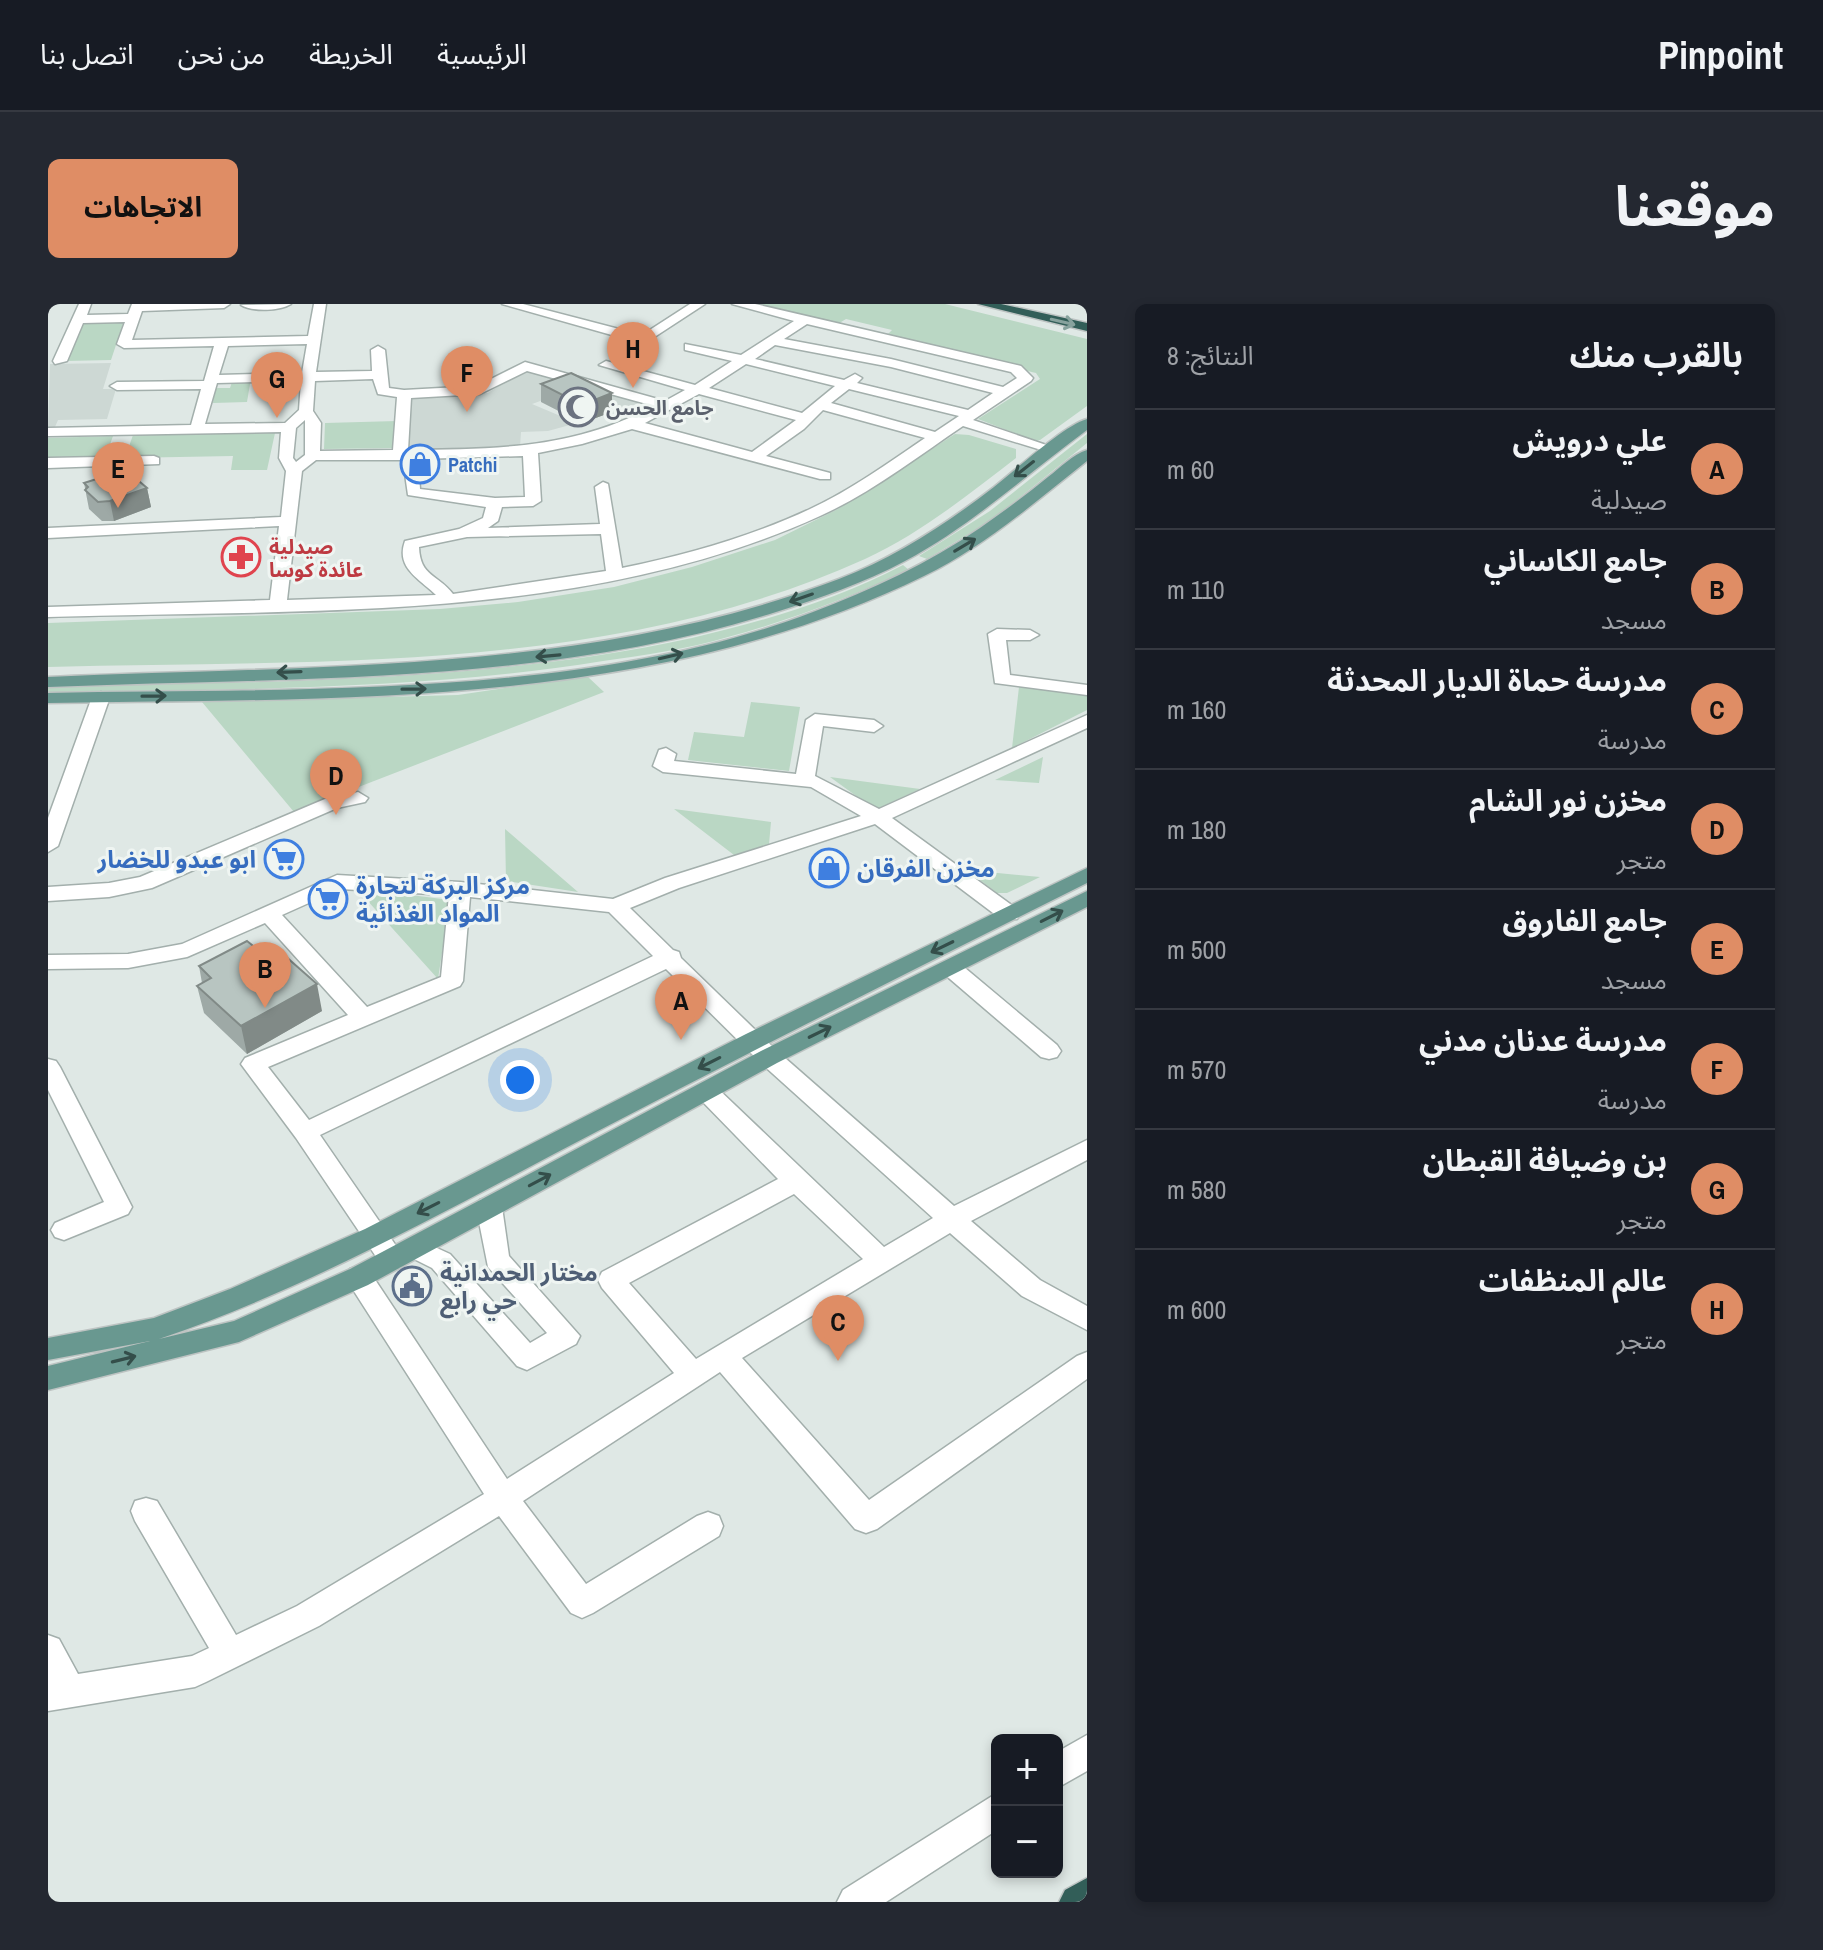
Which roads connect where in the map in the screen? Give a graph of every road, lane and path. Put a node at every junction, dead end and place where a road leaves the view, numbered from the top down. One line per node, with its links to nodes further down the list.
1 (85, 304): 11 (street)
2 (224, 304): 10 (street)
3 (285, 304): 9 (street)
4 (320, 304): 14 (street)
5 (508, 304): 15 (street)
6 (699, 304): 15 (street)
7 (738, 304): 12 (street)
8 (984, 304): 13 (highway, one-way to 13)
9 (247, 305)
10 (136, 310): 11 (street); 17 (street)
11 (79, 319): 18 (street)
12 (805, 320): 16 (street); 19 (street)
13 (1087, 327)
14 (314, 340): 17 (street); 28 (street)
15 (645, 340): 26 (street)
16 (773, 341): 24 (street); 25 (street)
17 (222, 342): 30 (street)
18 (67, 345): 20 (street); 23 (street)
19 (910, 345): 25 (street); 34 (street)
20 (48, 346)
21 (690, 347): 24 (street)
22 (378, 350): 27 (street)
23 (60, 361)
24 (742, 361): 31 (street); 33 (street)
25 (883, 363): 31 (street); 34 (street)
26 (606, 365): 29 (street); 33 (street)
27 (379, 375): 28 (street); 35 (street)
28 (309, 376): 30 (street); 38 (street)
29 (581, 381): 35 (street); 36 (street)
30 (210, 382): 32 (street); 44 (street)
31 (847, 384): 37 (street); 40 (street)
32 (117, 386)
33 (700, 388): 36 (street); 39 (street)
34 (1005, 392): 40 (street)
35 (404, 394): 51 (street)
36 (665, 405): 42 (street)
37 (823, 405): 39 (street); 47 (street)
38 (306, 411): 43 (street); 50 (street)
39 (803, 418): 52 (street)
40 (967, 418): 47 (street); 48 (street)
41 (1087, 423): 48 (main road)
42 (632, 424): 49 (street); 52 (street)
43 (289, 427): 44 (street); 57 (street)
44 (197, 428): 45 (street)
45 (132, 430): 46 (street); 54 (street)
46 (48, 432)
47 (937, 437): 67 (street)
48 (1051, 449): 65 (main road, one-way to 65)
49 (530, 451): 51 (street); 60 (street)
50 (312, 456): 51 (street); 57 (street)
51 (405, 456): 60 (street)
52 (754, 457): 58 (street)
53 (1085, 458): 66 (main road, one-way to 53)
54 (117, 460): 55 (street); 56 (street)
55 (154, 461)
56 (48, 463)
57 (294, 471): 61 (street)
58 (825, 476)
59 (603, 487): 62 (street)
60 (495, 503): 64 (street)
61 (289, 521): 63 (street); 69 (street)
62 (608, 529): 64 (street); 67 (street)
63 (48, 533)
64 (464, 533): 68 (street)
65 (902, 557): 66 (main road); 72 (main road, one-way to 72)
66 (926, 568): 74 (main road, one-way to 66)
67 (615, 576): 68 (street)
68 (448, 600): 69 (street)
69 (278, 605): 70 (street)
70 (48, 612)
71 (1030, 635): 73 (street)
72 (48, 682)
73 (1087, 690)
74 (101, 697): 75 (main road); 82 (street)
75 (48, 698)
76 (1084, 725): 81 (street)
77 (874, 726): 79 (street)
78 (666, 754): 79 (street)
79 (805, 778): 81 (street)
80 (358, 798): 85 (street)
81 (878, 817): 87 (street); 89 (street)
82 (48, 846)
83 (1087, 875): 89 (main road)
84 (460, 889): 87 (street); 88 (street); 93 (street)
85 (48, 894)
86 (1087, 898): 92 (main road, one-way to 86)
87 (615, 906): 90 (street)
88 (268, 913): 91 (street); 93 (street)
89 (1009, 914): 94 (main road, one-way to 94)
90 (671, 957): 94 (street); 98 (street)
91 (48, 962)
92 (951, 968): 94 (main road, one-way to 92); 95 (street)
93 (363, 1017): 98 (street)
94 (761, 1049): 97 (main road); 102 (street); 104 (main road, one-way to 104)
95 (1049, 1051)
96 (50, 1076): 103 (street)
97 (706, 1091): 100 (street); 101 (main road, one-way to 97)
98 (305, 1132): 104 (street)
99 (1087, 1149): 102 (street)
100 (796, 1181): 106 (street); 112 (street)
101 (489, 1207): 105 (main road); 105 (street)
102 (952, 1219): 106 (street); 108 (street)
103 (64, 1230)
104 (374, 1236): 105 (street); 109 (main road)
105 (403, 1254): 107 (main road)
106 (882, 1261): 110 (street)
107 (359, 1277): 113 (main road, one-way to 107); 114 (street)
108 (1087, 1319)
109 (48, 1349)
110 (723, 1356): 111 (street); 112 (street)
111 (1087, 1364)
112 (693, 1375): 114 (street)
113 (48, 1378)
114 (503, 1498): 116 (street); 118 (street)
115 (146, 1511): 118 (street)
116 (708, 1526)
117 (48, 1650): 119 (street)
118 (230, 1654): 119 (street)
119 (59, 1694)
120 (1087, 1752): 121 (street)
121 (1063, 1767)
122 (991, 1814): 124 (street)
123 (1087, 1896): 125 (highway)
124 (855, 1902)
125 (1077, 1902)

